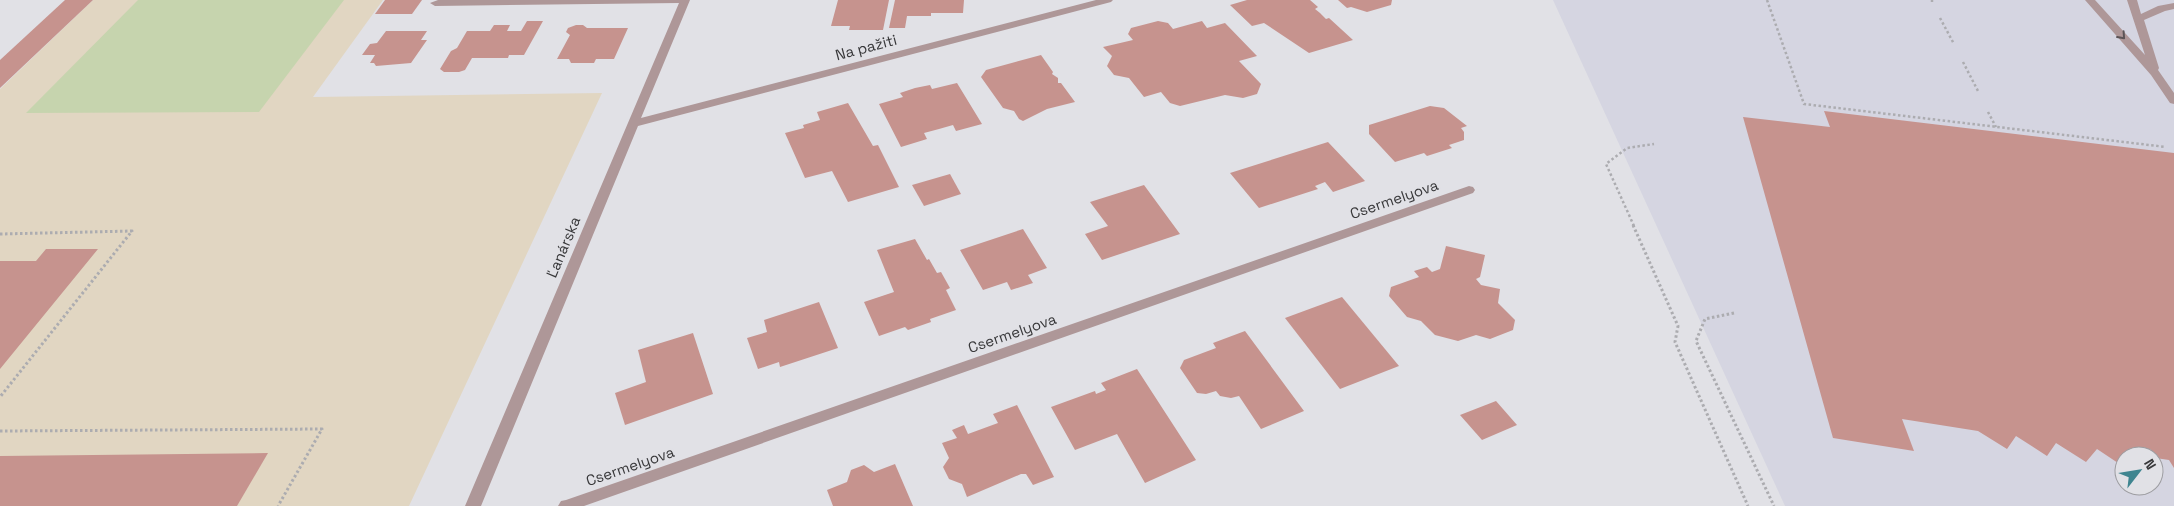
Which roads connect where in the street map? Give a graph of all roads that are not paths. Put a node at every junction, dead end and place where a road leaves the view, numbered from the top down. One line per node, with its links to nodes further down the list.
1 (685, 0): 5 (street); 10 (street, Ľanárska)
2 (1108, 0): 10 (street, Na pažiti)
3 (2090, 0): 8 (street, one-way to 8)
4 (2132, 0): 7 (street)
5 (434, 3)
6 (2174, 6): 7 (street)
7 (2138, 19): 8 (street)
8 (2156, 72): 9 (street)
9 (2174, 101)
10 (632, 124): 12 (street, Ľanárska)
11 (1469, 190): 13 (street, Csermelyova)
12 (473, 506)
13 (566, 506)

